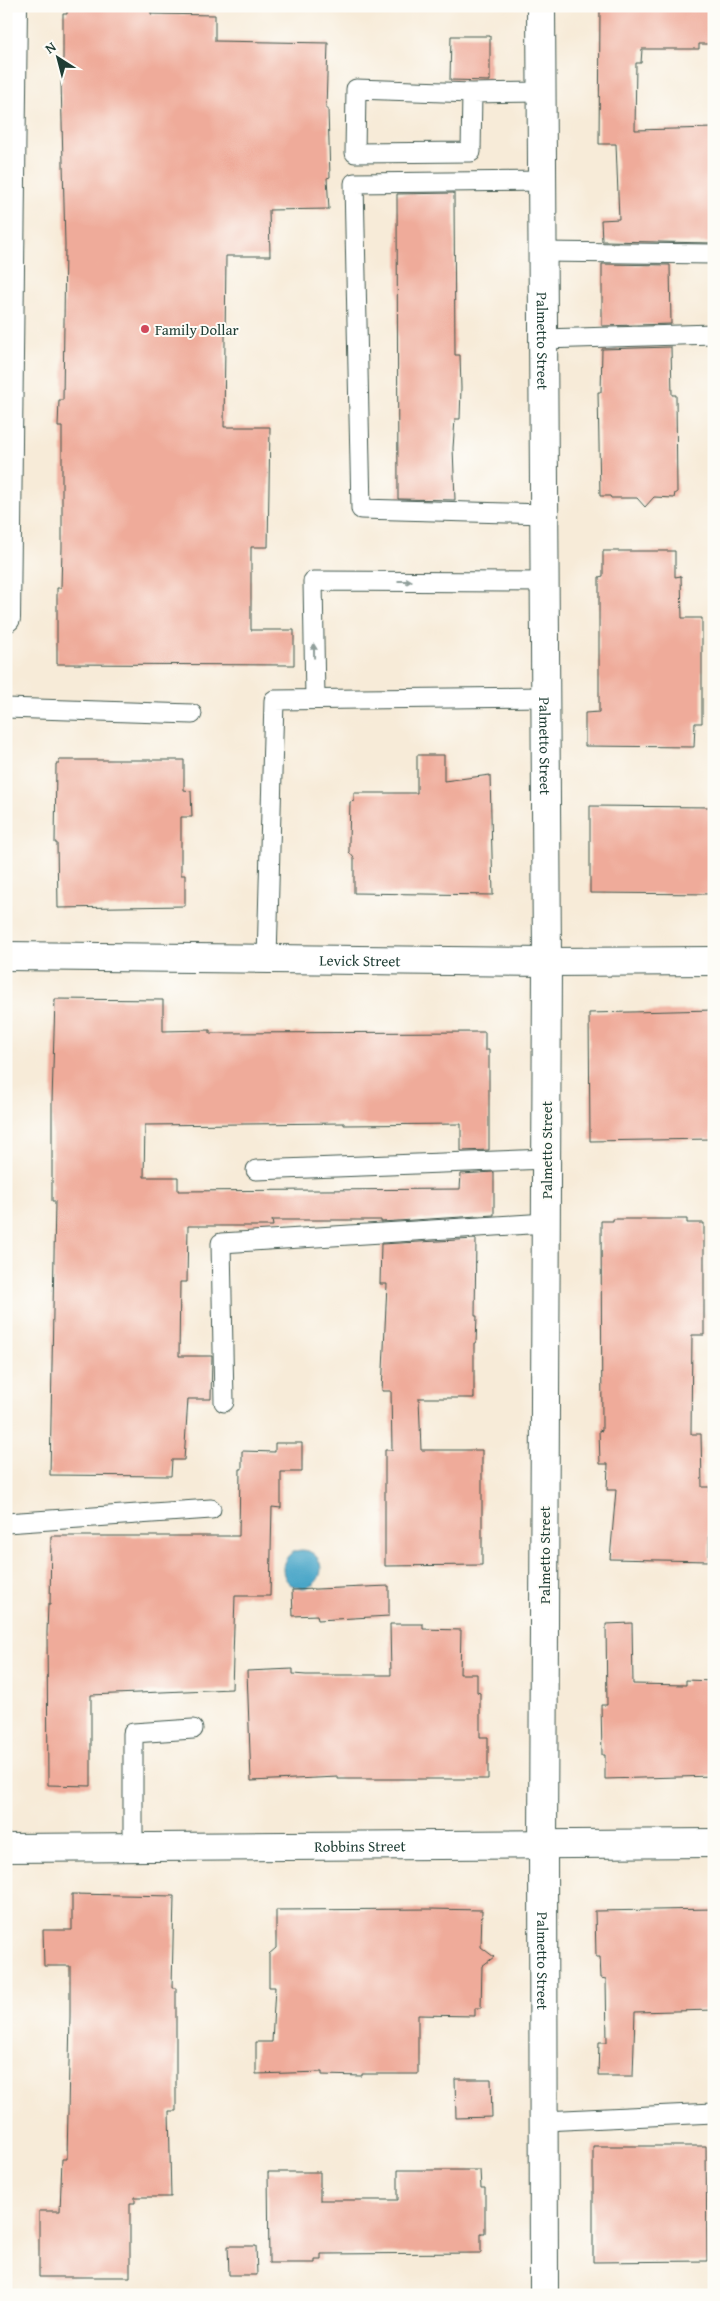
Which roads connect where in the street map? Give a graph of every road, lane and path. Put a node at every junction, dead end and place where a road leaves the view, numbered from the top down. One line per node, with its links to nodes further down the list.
1 (13, 6): 6 (street)
2 (541, 6): 3 (street, Palmetto Street)
3 (542, 92): 4 (lane); 5 (street, Palmetto Street)
4 (472, 93): 4 (lane)
5 (542, 181): 7 (street, Palmetto Street); 11 (lane)
6 (8, 187): 13 (street)
7 (542, 252): 8 (lane); 10 (street, Palmetto Street)
8 (714, 254)
9 (714, 334): 10 (lane)
10 (543, 339): 11 (street, Palmetto Street)
11 (544, 514): 12 (street, Palmetto Street)
12 (544, 582): 14 (street, Palmetto Street); 15 (lane, one-way to 12)
13 (6, 618)
14 (545, 697): 15 (lane); 21 (street, Palmetto Street)
15 (314, 699): 19 (lane)
16 (6, 708): 17 (lane)
17 (192, 714)
18 (6, 956): 19 (street, Levick Street)
19 (267, 959): 21 (street, Levick Street)
20 (714, 960): 21 (street, Levick Street)
21 (547, 962): 22 (street, Palmetto Street)
22 (546, 1159): 23 (lane); 24 (street, Palmetto Street)
23 (256, 1170)
24 (546, 1223): 25 (lane); 29 (street, Palmetto Street)
25 (224, 1402)
26 (211, 1509): 27 (lane)
27 (6, 1523)
28 (194, 1729): 31 (lane)
29 (543, 1844): 30 (street, Robbins Street); 31 (street, Robbins Street); 34 (street, Palmetto Street)
30 (714, 1844)
31 (133, 1847): 32 (street, Robbins Street)
32 (6, 1848)
33 (714, 2113): 34 (lane)
34 (543, 2122): 35 (street, Palmetto Street)
35 (544, 2295)

